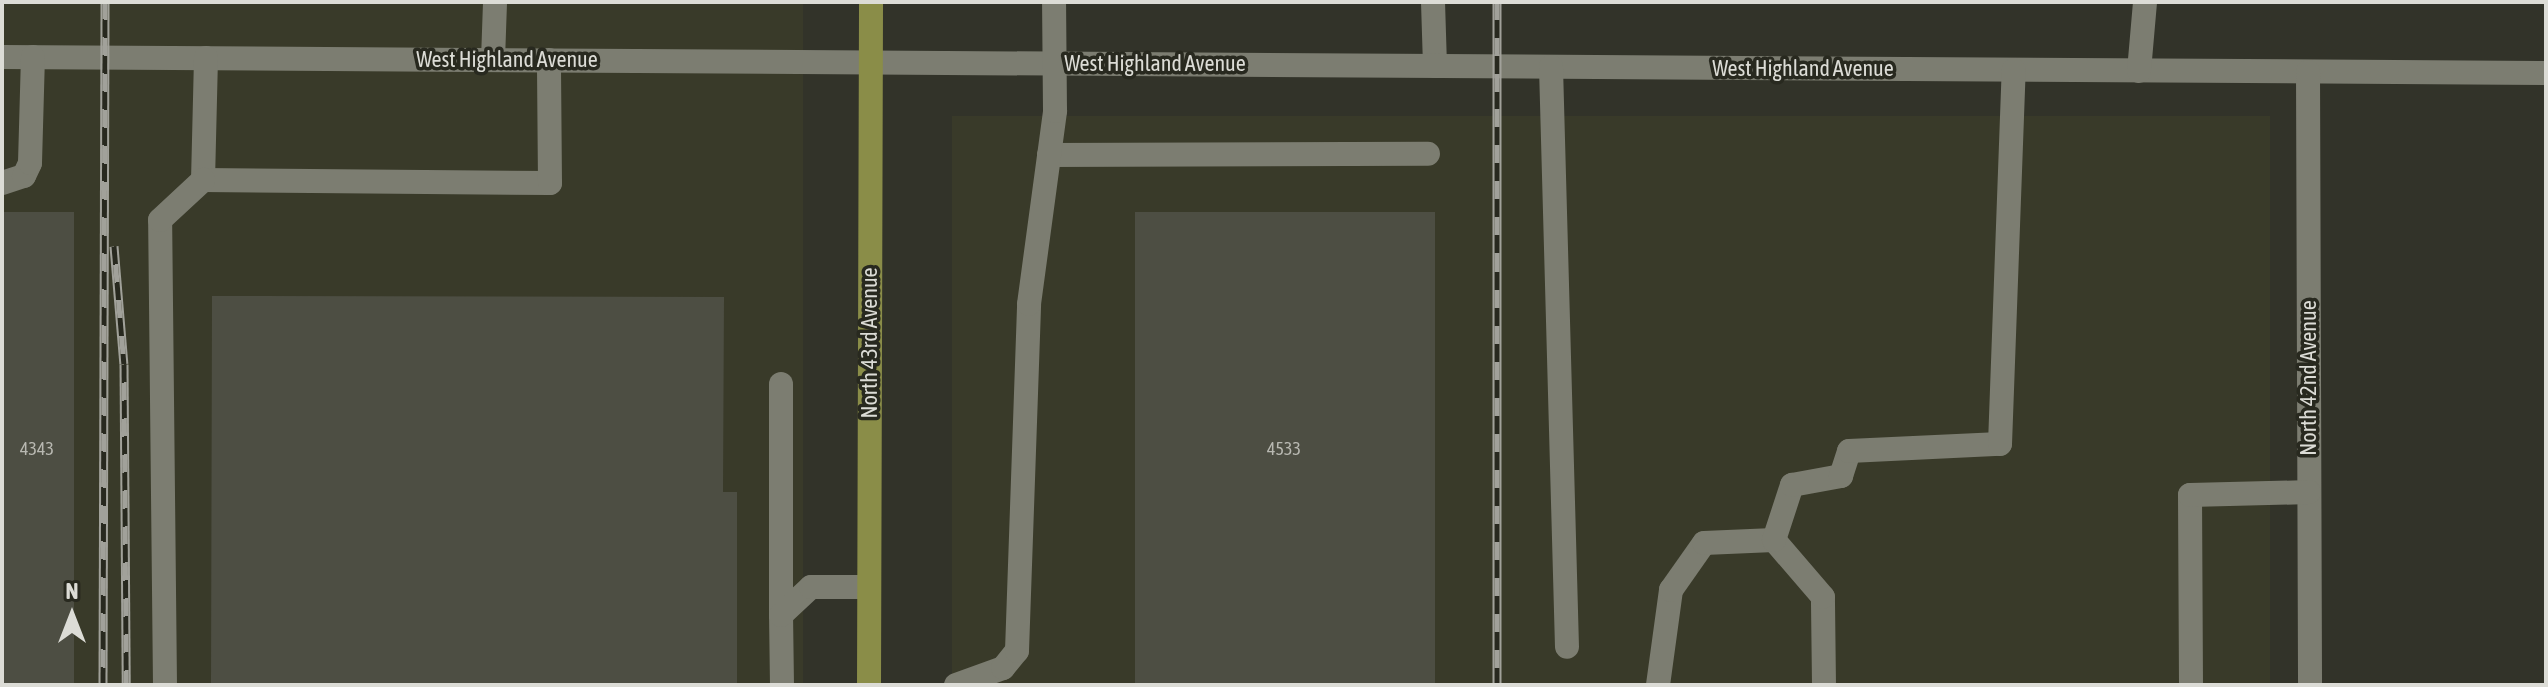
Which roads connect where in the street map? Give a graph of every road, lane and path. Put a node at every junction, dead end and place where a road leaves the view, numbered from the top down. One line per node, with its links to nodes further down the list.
1 (495, 2): 9 (street)
2 (871, 2): 11 (main road, North 43rd Avenue)
3 (1054, 2): 12 (street)
4 (1433, 2): 13 (street)
5 (2145, 2): 16 (street)
6 (2, 57): 7 (street, West Highland Avenue)
7 (33, 57): 8 (street, West Highland Avenue); 22 (street)
8 (206, 58): 9 (street, West Highland Avenue); 21 (street)
9 (493, 60): 10 (street, West Highland Avenue)
10 (549, 60): 11 (street, West Highland Avenue); 21 (street)
11 (870, 62): 12 (street, West Highland Avenue); 26 (main road, North 43rd Avenue)
12 (1054, 63): 13 (street, West Highland Avenue); 20 (street)
13 (1435, 66): 14 (street, West Highland Avenue)
14 (1551, 67): 15 (street, West Highland Avenue); 28 (street)
15 (2014, 70): 16 (street, West Highland Avenue); 25 (street)
16 (2139, 71): 17 (street, West Highland Avenue)
17 (2308, 72): 18 (street, West Highland Avenue); 24 (street, North 42nd Avenue)
18 (2546, 73)
19 (1428, 154): 20 (street)
20 (1049, 155): 33 (street)
21 (203, 180): 29 (street)
22 (2, 183)
23 (781, 384): 27 (street)
24 (2309, 492): 36 (street); 37 (street, North 42nd Avenue)
25 (1774, 540): 34 (street); 35 (street)
26 (869, 587): 27 (street); 31 (main road, North 43rd Avenue)
27 (781, 615): 30 (street)
28 (1567, 647)
29 (165, 685)
30 (782, 685)
31 (869, 685): 32 (street)
32 (882, 685)
33 (956, 685)
34 (1658, 685)
35 (1824, 685)
36 (2191, 685)
37 (2310, 685)

